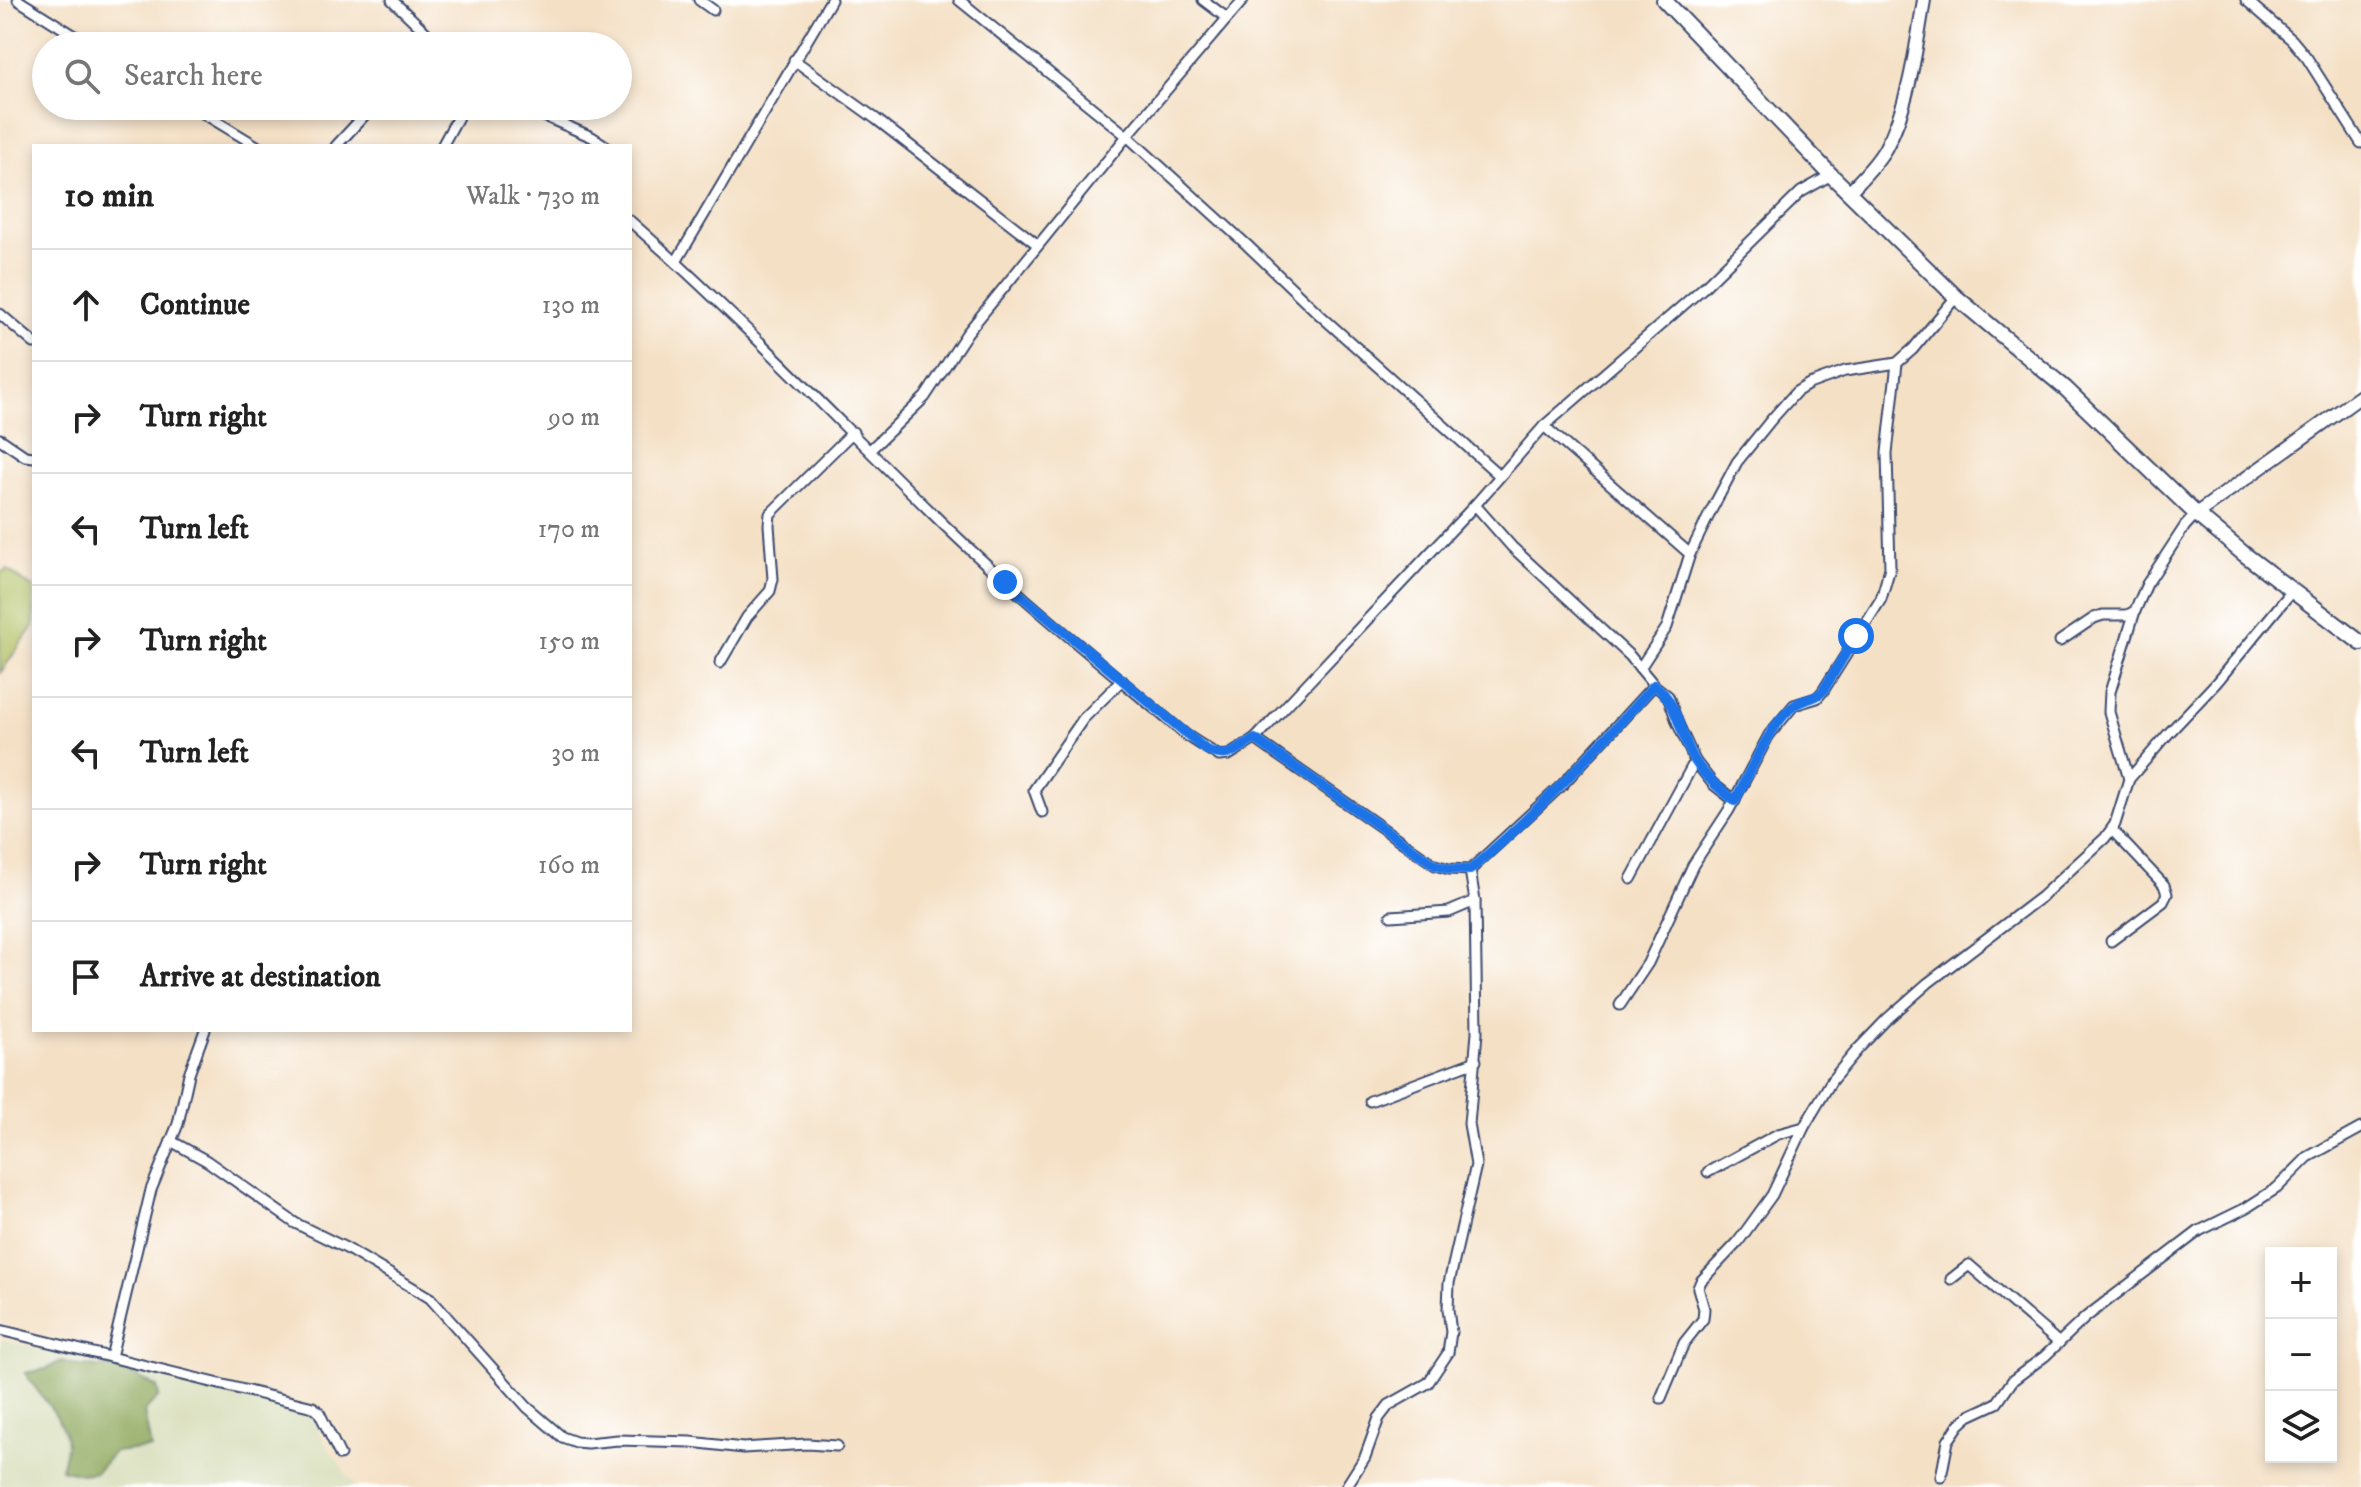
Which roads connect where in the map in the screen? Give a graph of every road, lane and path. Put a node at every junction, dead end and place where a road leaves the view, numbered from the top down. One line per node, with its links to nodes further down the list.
1 (18, 0): 13 (street)
2 (392, 0): 14 (street)
3 (699, 0): 11 (street)
4 (831, 0): 15 (street)
5 (959, 0): 20 (street)
6 (1203, 0): 12 (street)
7 (1243, 0): 12 (street)
8 (1664, 0): 26 (main road)
9 (1924, 0): 27 (street)
10 (2246, 0): 21 (street)
11 (713, 10)
12 (1227, 18): 20 (street)
13 (69, 32)
14 (419, 32)
15 (794, 60): 29 (street); 30 (street)
16 (214, 120): 22 (street)
17 (360, 120): 23 (street)
18 (456, 120): 24 (street)
19 (553, 120): 25 (street)
20 (1127, 136): 29 (street); 41 (street)
21 (2361, 143)
22 (254, 144)
23 (338, 144)
24 (443, 144)
25 (603, 144)
26 (1831, 175): 27 (main road); 36 (street)
27 (1849, 192): 31 (main road)
28 (632, 223): 30 (street)
29 (1038, 245): 39 (street)
30 (676, 262): 37 (street)
31 (1956, 297): 34 (street); 43 (main road)
32 (0, 314): 33 (street)
33 (32, 341)
34 (1897, 363): 44 (street); 56 (street)
35 (2361, 396): 43 (street)
36 (1544, 426): 41 (street); 44 (street)
37 (853, 432): 39 (street); 49 (street)
38 (0, 439): 40 (street)
39 (870, 450): 51 (street)
40 (32, 457)
41 (1500, 476): 42 (street)
42 (1475, 505): 50 (street); 53 (street)
43 (2196, 514): 45 (main road); 46 (street)
44 (1690, 554): 50 (street)
45 (2292, 591): 48 (main road); 55 (street)
46 (2135, 611): 47 (street); 55 (street)
47 (2060, 641)
48 (2361, 643)
49 (720, 663)
50 (1640, 668): 52 (street)
51 (1122, 680): 53 (street); 57 (street)
52 (1654, 685): 54 (street); 59 (street)
53 (1255, 739): 59 (street)
54 (1695, 761): 56 (street); 60 (street)
55 (2129, 779): 58 (street)
56 (1735, 801): 64 (street)
57 (1042, 812)
58 (2112, 830): 63 (street); 68 (street)
59 (1470, 870): 61 (street)
60 (1631, 879)
61 (1475, 901): 62 (street); 66 (street)
62 (1391, 916)
63 (2111, 941)
64 (1620, 1005)
65 (204, 1032): 70 (street)
66 (1476, 1061): 67 (street); 80 (street)
67 (1370, 1101)
68 (1804, 1127): 71 (street); 76 (street)
69 (2361, 1128): 74 (street)
70 (171, 1141): 75 (street); 77 (street)
71 (1708, 1172)
72 (1951, 1279): 74 (street)
73 (0, 1330): 75 (street)
74 (2059, 1343): 79 (street)
75 (111, 1357): 78 (street)
76 (1661, 1398)
77 (837, 1446)
78 (340, 1455)
79 (1941, 1477)
80 (1346, 1487)

